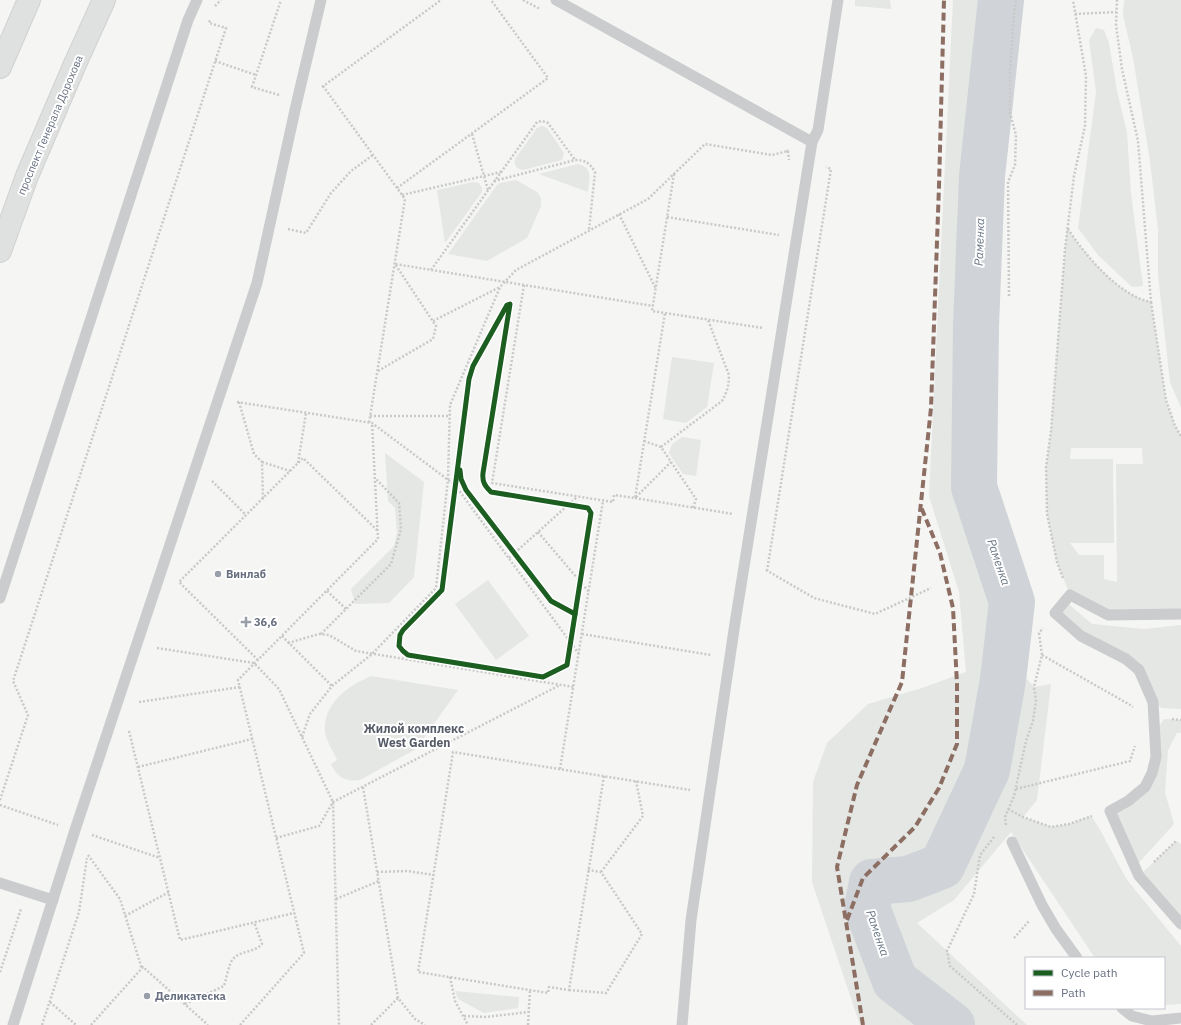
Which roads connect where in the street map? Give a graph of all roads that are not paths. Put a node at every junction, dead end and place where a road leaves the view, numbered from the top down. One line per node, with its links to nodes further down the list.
1 (29, 0): 8 (main road)
2 (104, 0): 10 (main road, проспект Генерала Дорохова)
3 (197, 0): 11 (lane)
4 (321, 0): 15 (lane)
5 (556, 0): 7 (lane)
6 (838, 0): 9 (lane)
7 (573, 4): 9 (lane)
8 (0, 67)
9 (812, 142): 21 (lane)
10 (0, 251)
11 (0, 598)
12 (1181, 614): 16 (lane)
13 (1010, 840): 17 (lane)
14 (0, 883): 15 (lane)
15 (53, 900): 20 (lane)
16 (1181, 924)
17 (1076, 957)
18 (1123, 1009): 19 (lane)
19 (1181, 1018)
20 (13, 1025)
21 (682, 1025)

